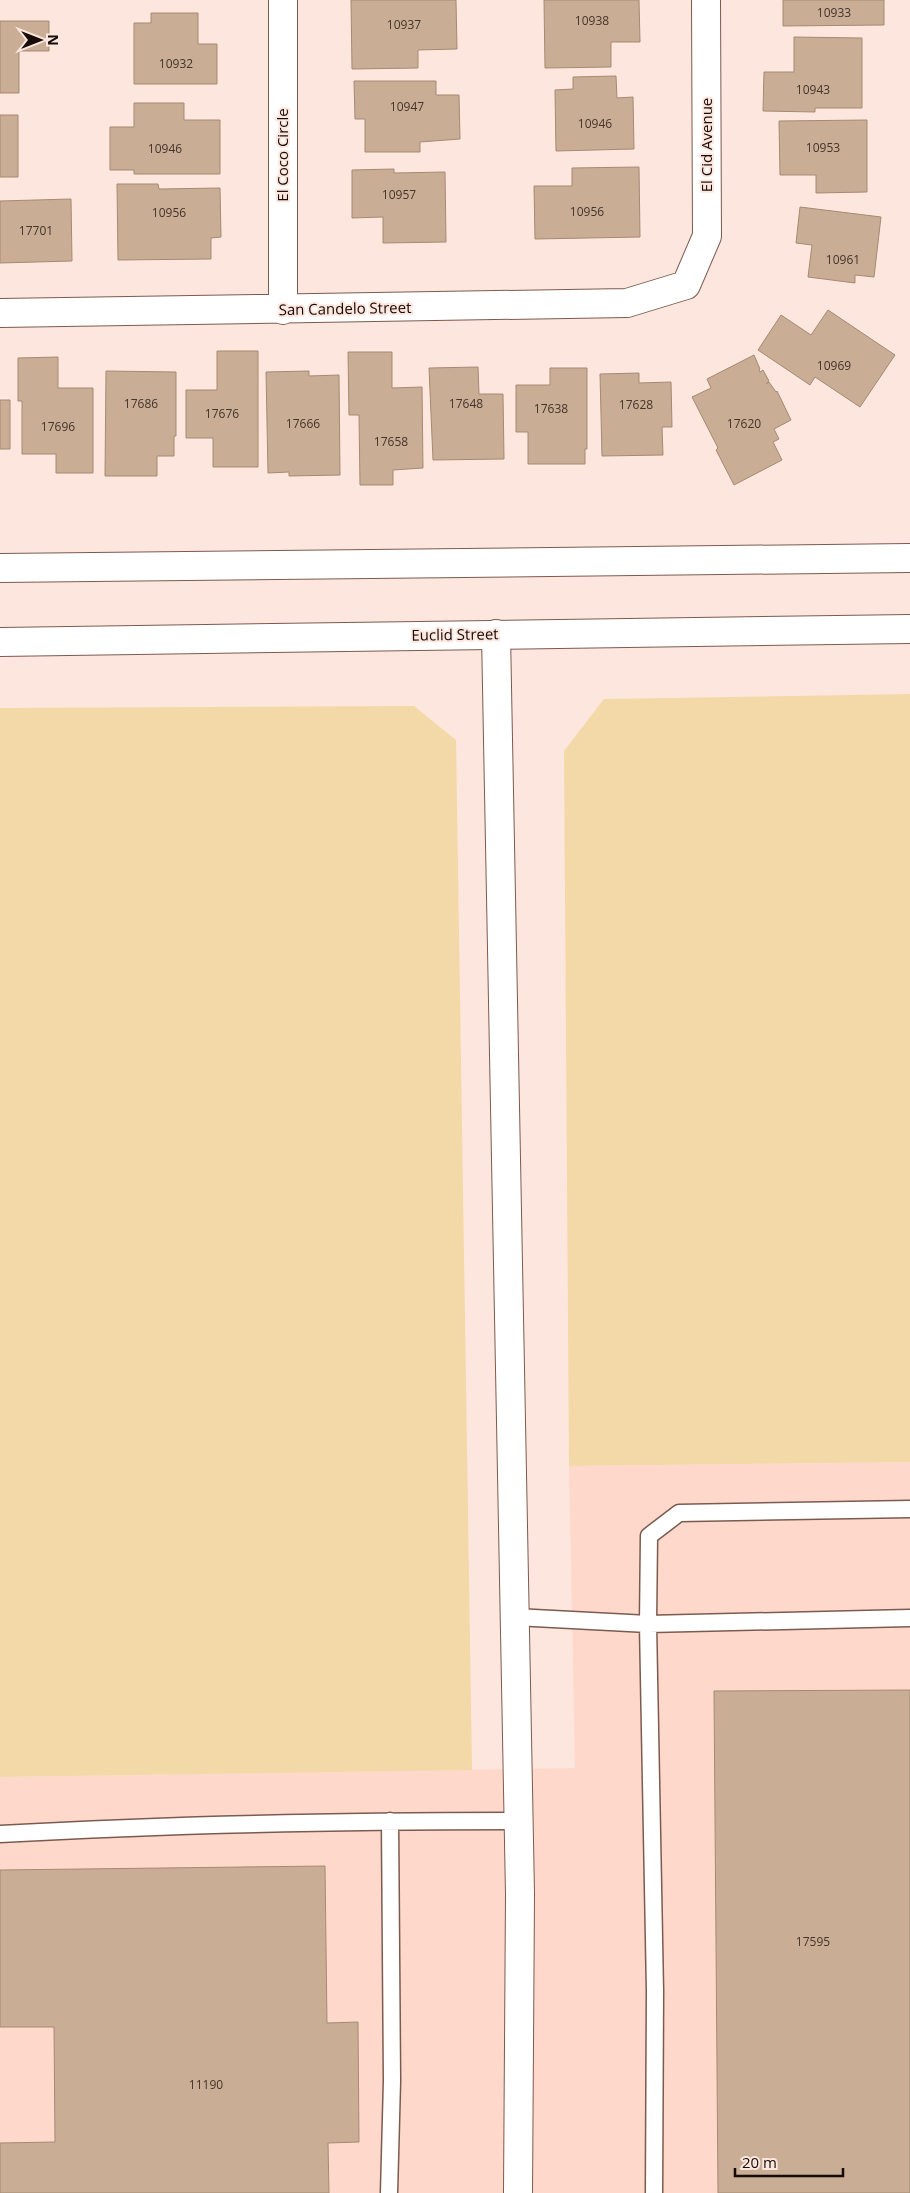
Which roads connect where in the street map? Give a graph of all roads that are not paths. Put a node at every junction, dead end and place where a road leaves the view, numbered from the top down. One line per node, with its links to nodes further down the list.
1 (284, 0): 4 (street, El Coco Circle)
2 (706, 0): 3 (street, El Cid Avenue)
3 (686, 285): 4 (street, San Candelo Street)
4 (283, 310): 5 (street, San Candelo Street)
5 (0, 313)
6 (910, 558): 7 (street)
7 (0, 568)
8 (910, 629): 9 (street, Euclid Street)
9 (496, 634): 10 (street, Euclid Street); 12 (street)
10 (0, 642)
11 (910, 1509): 14 (lane)
12 (514, 1617): 14 (lane); 16 (street)
13 (910, 1618): 14 (lane)
14 (648, 1624): 20 (lane)
15 (390, 1821): 16 (lane); 17 (lane); 18 (lane)
16 (519, 1821): 19 (street)
17 (0, 1834)
18 (389, 2193)
19 (518, 2193)
20 (654, 2193)

